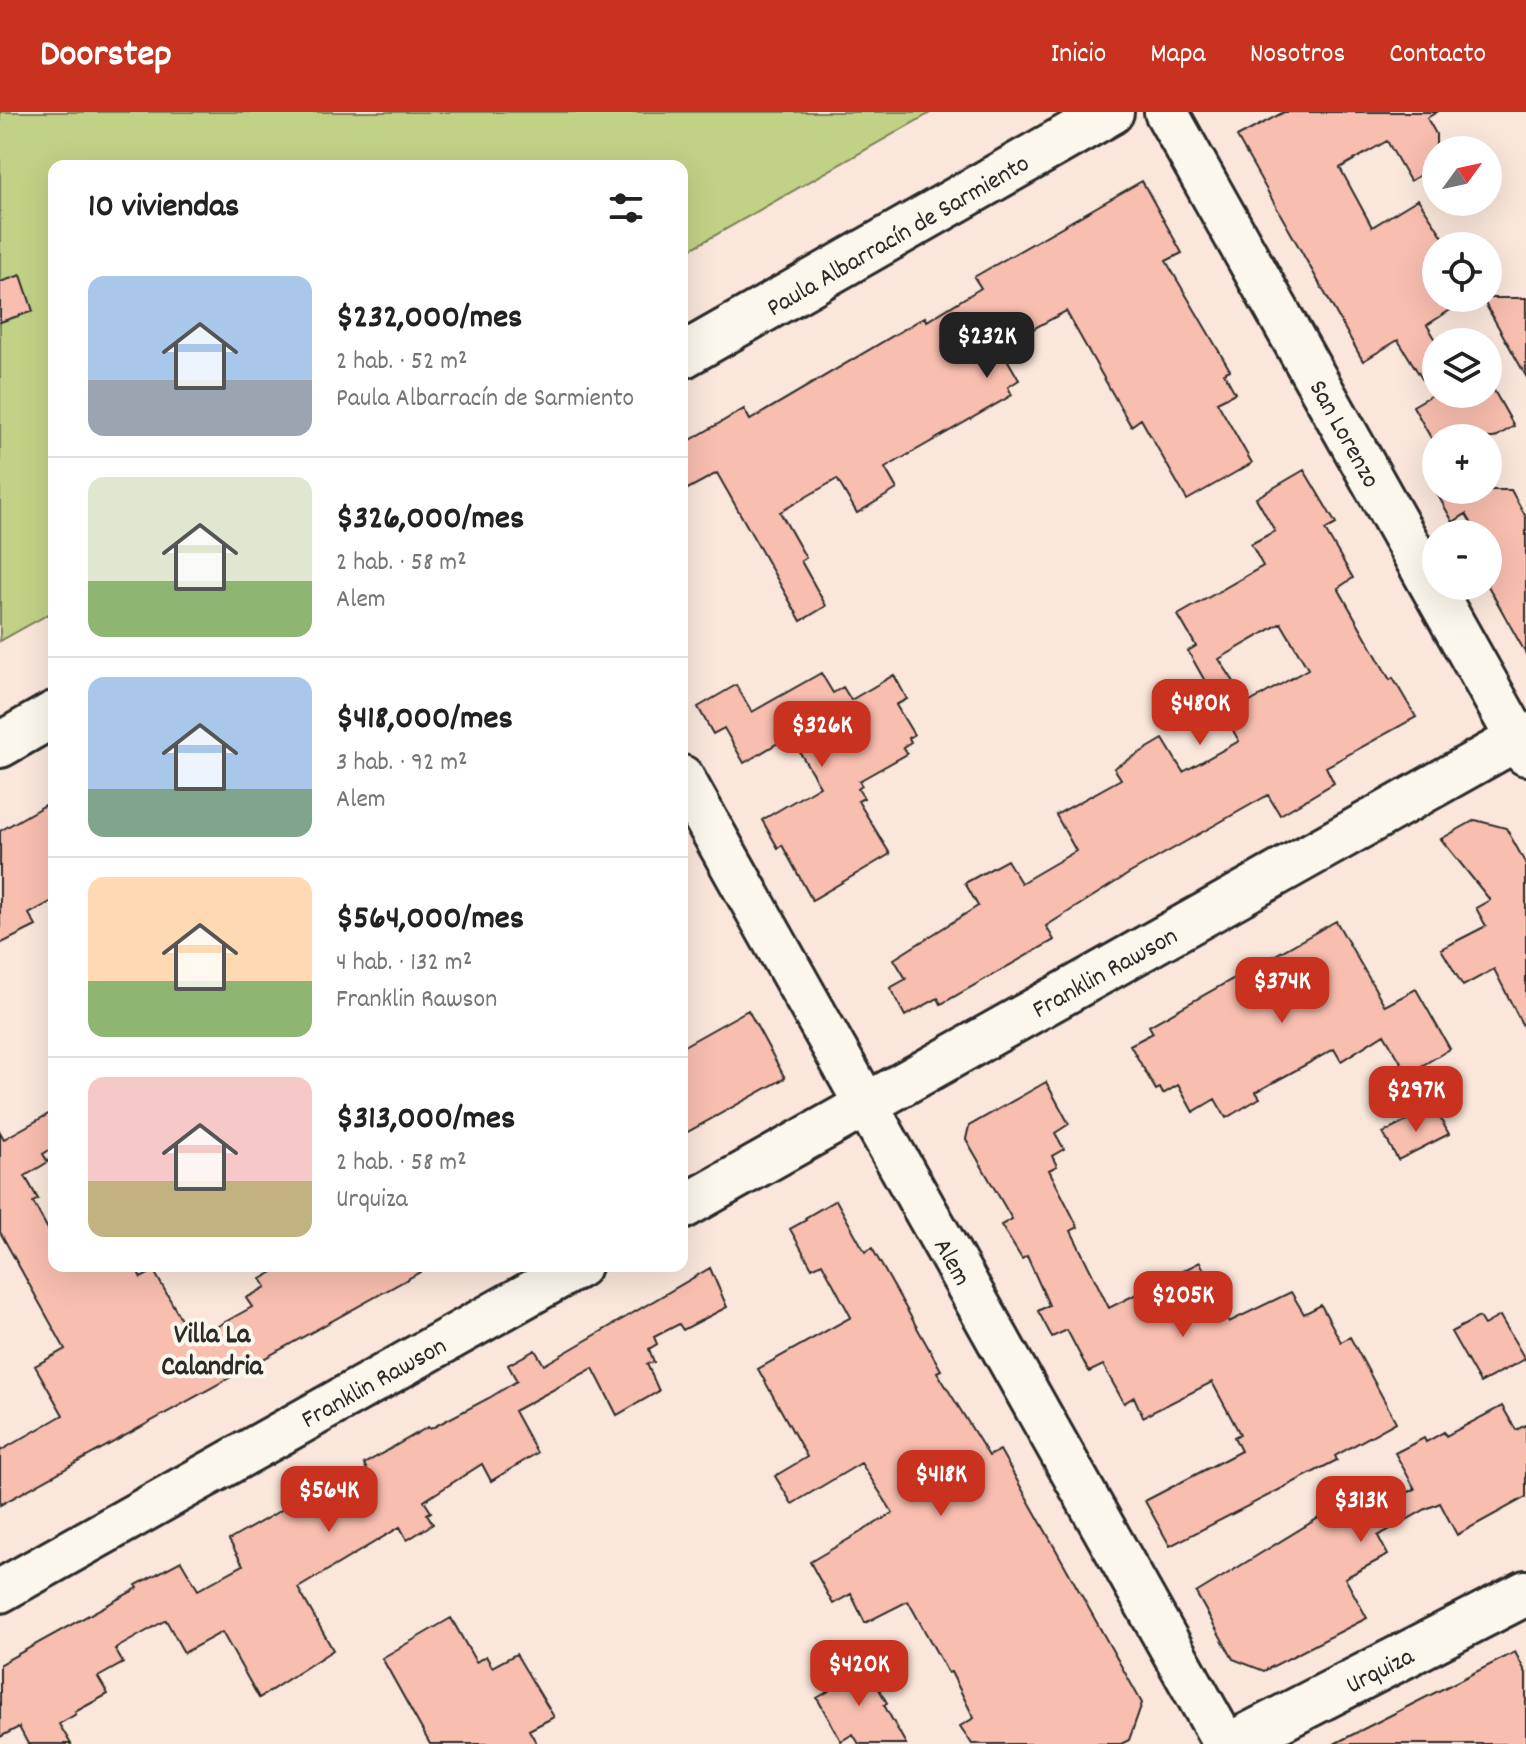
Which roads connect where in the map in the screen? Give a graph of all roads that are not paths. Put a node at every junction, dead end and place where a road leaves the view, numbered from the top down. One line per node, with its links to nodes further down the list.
1 (1111, 112): 3 (main road, Paula Albarracín de Sarmiento)
2 (1166, 112): 5 (street, San Lorenzo)
3 (688, 353)
4 (48, 717): 6 (main road)
5 (1523, 743): 8 (street, Franklin Rawson)
6 (0, 745)
7 (688, 788): 8 (street, Alem)
8 (866, 1105): 9 (street, Franklin Rawson); 13 (street, Alem)
9 (688, 1205)
10 (568, 1272): 11 (street, Franklin Rawson)
11 (0, 1591)
12 (1526, 1593): 14 (main road, Urquiza)
13 (1225, 1744)
14 (1232, 1744)

